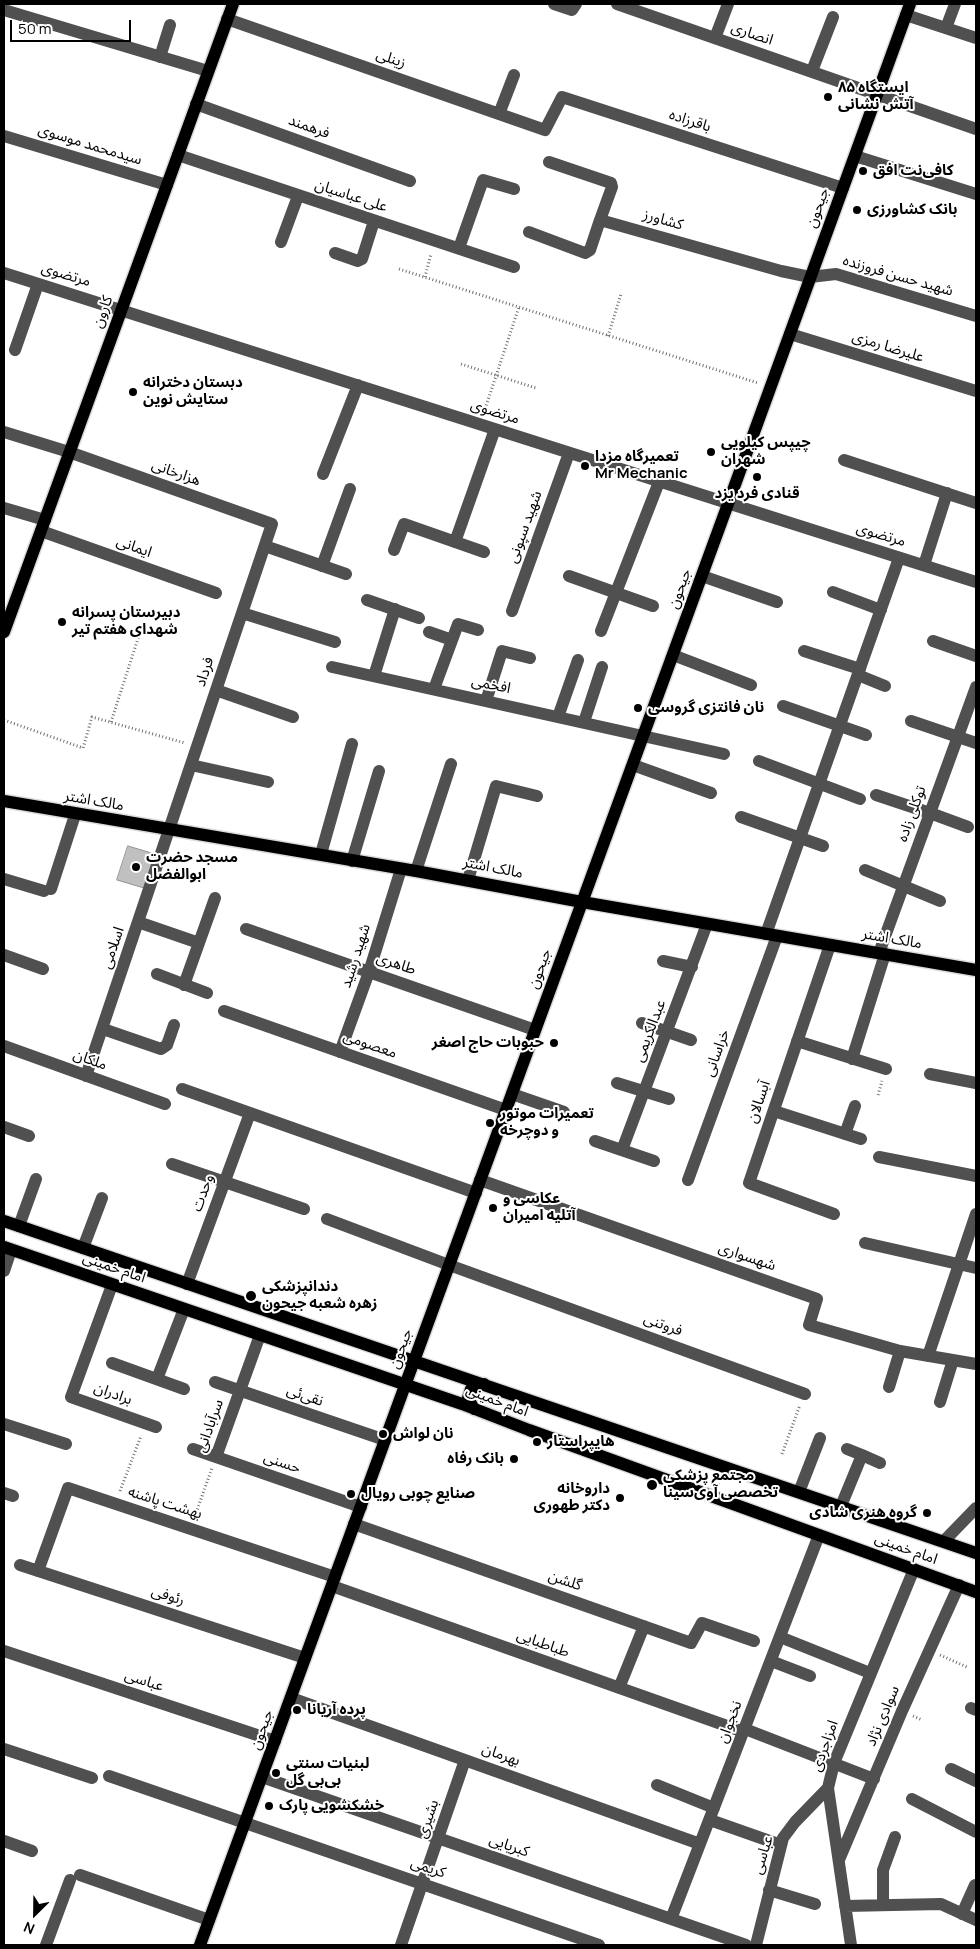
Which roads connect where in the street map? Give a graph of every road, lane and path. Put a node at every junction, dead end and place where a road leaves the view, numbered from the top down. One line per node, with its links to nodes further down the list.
1 (233, 4): 10 (main road, کارون)
2 (554, 4): 3 (street)
3 (576, 4)
4 (617, 4): 13 (street, انصاری)
5 (728, 4): 13 (street)
6 (955, 4): 12 (street)
7 (6, 8): 15 (street)
8 (908, 9): 12 (street); 19 (main road, جیحون)
9 (833, 17): 17 (street)
10 (227, 19): 16 (main road, کارون); 21 (street, زینلی)
11 (170, 25): 15 (street)
12 (946, 28): 14 (street)
13 (715, 38): 17 (street, انصاری)
14 (976, 38)
15 (160, 57): 16 (street)
16 (208, 71): 20 (main road, کارون)
17 (812, 71): 19 (street, انصاری)
18 (514, 75): 21 (street)
19 (877, 94): 22 (street, انصاری); 26 (main road, جیحون)
20 (196, 104): 25 (main road, کارون); 28 (street, فرهمند)
21 (499, 114): 23 (street, زینلی)
22 (976, 129)
23 (545, 130): 31 (street, باقرزاده)
24 (4, 136): 29 (street, سیدمحمد موسوی)
25 (178, 155): 29 (main road, کارون); 33 (street, علی عباسیان)
26 (855, 156): 31 (main road, جیحون); 32 (street)
27 (549, 162): 34 (street)
28 (410, 181)
29 (167, 184): 49 (main road, کارون)
30 (514, 188): 39 (street)
31 (843, 188): 45 (main road, جیحون)
32 (976, 194)
33 (298, 196): 35 (street, علی عباسیان); 38 (street)
34 (600, 220): 36 (street); 45 (street, کشاورز)
35 (374, 221): 37 (street, علی عباسیان); 40 (street)
36 (529, 232)
37 (435, 241): 39 (street, علی عباسیان); 44 (path)
38 (281, 242)
39 (459, 248): 41 (street, علی عباسیان)
40 (335, 253)
41 (514, 267)
42 (399, 269): 44 (path)
43 (4, 274): 46 (street, مرتضوی)
44 (425, 277): 48 (path)
45 (810, 277): 50 (street, شهید حسن فروزنده); 51 (main road, جیحون)
46 (38, 284): 49 (street, مرتضوی); 53 (street)
47 (621, 294): 52 (path)
48 (519, 307): 52 (path); 55 (path)
49 (121, 309): 56 (street, مرتضوی); 63 (main road, کارون)
50 (976, 316)
51 (790, 334): 57 (main road, جیحون); 59 (street, علیرضا رمزی)
52 (608, 336): 57 (path)
53 (15, 350)
54 (461, 364): 55 (path)
55 (496, 376): 58 (path); 60 (path)
56 (358, 385): 60 (street, مرتضوی); 66 (street)
57 (770, 387): 71 (main road, جیحون)
58 (536, 388)
59 (976, 392)
60 (480, 425): 61 (street, مرتضوی)
61 (495, 429): 64 (street, مرتضوی); 75 (street)
62 (4, 432): 63 (street, هزارخانی)
63 (69, 452): 73 (street, هزارخانی); 74 (main road, کارون)
64 (569, 453): 67 (street, مرتضوی); 94 (street, شهید سپونی)
65 (844, 460): 69 (street)
66 (323, 474)
67 (659, 482): 71 (street, مرتضوی); 88 (street)
68 (350, 490): 81 (street)
69 (947, 493): 70 (street); 80 (street)
70 (976, 502)
71 (728, 504): 79 (street, مرتضوی); 84 (main road, جیحون)
72 (4, 508): 74 (street, ایمانی)
73 (272, 524): 76 (street, فرداد)
74 (43, 525): 87 (street, ایمانی); 97 (main road, کارون)
75 (455, 542): 77 (street); 78 (street)
76 (264, 546): 81 (street); 95 (street, فرداد)
77 (394, 550)
78 (484, 552)
79 (899, 558): 80 (street, مرتضوی); 93 (street, خراسانی)
80 (924, 565): 85 (street, مرتضوی)
81 (322, 566): 82 (street)
82 (346, 574)
83 (569, 576): 88 (street)
84 (702, 576): 90 (street); 107 (main road, جیحون)
85 (976, 582)
86 (833, 592): 93 (street)
87 (216, 593)
88 (616, 593): 91 (street); 100 (street)
89 (367, 600): 92 (street)
90 (777, 602)
91 (653, 606)
92 (395, 609): 96 (street); 114 (street)
93 (880, 610): 113 (street, خراسانی)
94 (512, 611)
95 (242, 613): 105 (street); 119 (street, فرداد)
96 (419, 618)
97 (6, 619): 101 (main road, کارون)
98 (144, 620): 126 (path)
99 (478, 630): 103 (street)
100 (601, 631)
101 (4, 632)
102 (428, 632): 103 (street)
103 (452, 640): 118 (street)
104 (933, 641): 108 (street)
105 (335, 642)
106 (804, 651): 113 (street)
107 (673, 655): 115 (street); 130 (main road, جیحون)
108 (976, 656)
109 (530, 658): 120 (street)
110 (578, 660): 122 (street)
111 (602, 666): 127 (street)
112 (332, 667): 114 (street, افخمی)
113 (859, 672): 116 (street); 128 (street, خراسانی)
114 (374, 676): 118 (street, افخمی)
115 (751, 685)
116 (885, 686)
117 (976, 686): 131 (street, توکلی زاده)
118 (434, 689): 120 (street, افخمی)
119 (216, 690): 123 (street); 134 (street, فرداد)
120 (486, 701): 122 (street, افخمی)
121 (782, 706): 128 (street)
122 (558, 716): 127 (street, افخمی)
123 (293, 717)
124 (4, 720): 126 (path)
125 (911, 721): 131 (street)
126 (111, 722): 134 (path)
127 (584, 722): 130 (street, افخمی)
128 (840, 725): 129 (street); 142 (street, خراسانی)
129 (866, 734)
130 (644, 735): 135 (street, افخمی); 139 (main road, جیحون)
131 (958, 737): 132 (street); 148 (street, توکلی زاده)
132 (976, 743)
133 (352, 744): 155 (street)
134 (197, 747): 138 (street, فرداد)
135 (724, 754)
136 (759, 761): 142 (street)
137 (450, 764): 159 (street)
138 (191, 765): 141 (street); 152 (street, فرداد)
139 (633, 765): 143 (street); 165 (main road, جیحون)
140 (379, 771): 156 (street)
141 (268, 782)
142 (820, 783): 146 (street); 153 (street, خراسانی)
143 (711, 794)
144 (876, 795): 148 (street)
145 (537, 796): 161 (street)
146 (860, 800)
147 (4, 801): 149 (main road, مالک اشتر)
148 (930, 813): 151 (street); 162 (street, توکلی زاده)
149 (75, 814): 152 (main road, مالک اشتر); 160 (street)
150 (741, 817): 153 (street)
151 (968, 828)
152 (170, 830): 155 (main road, مالک اشتر); 166 (street, اسلامی)
153 (800, 838): 154 (street); 169 (street, خراسانی)
154 (824, 846)
155 (320, 854): 156 (main road, مالک اشتر)
156 (352, 861): 157 (main road, مالک اشتر)
157 (400, 869): 159 (main road, مالک اشتر); 178 (street, شهید رشید)
158 (865, 870): 162 (street)
159 (416, 871): 161 (main road, مالک اشتر)
160 (4, 878)
161 (468, 880): 165 (main road, مالک اشتر)
162 (903, 886): 164 (street); 172 (street, توکلی زاده)
163 (215, 898): 170 (street)
164 (940, 901)
165 (582, 902): 167 (main road, مالک اشتر); 186 (main road, جیحون)
166 (138, 922): 170 (street); 185 (street, اسلامی)
167 (708, 924): 169 (main road, مالک اشتر); 175 (street, عبدالکریمی)
168 (246, 929): 178 (street, طاهری)
169 (771, 935): 171 (main road, مالک اشتر); 220 (street, خراسانی)
170 (200, 943): 180 (street)
171 (830, 945): 172 (main road, مالک اشتر); 189 (street, آبسالان)
172 (882, 954): 177 (main road, مالک اشتر); 192 (street, توکلی زاده)
173 (4, 955): 176 (street)
174 (663, 961): 175 (street)
175 (692, 967): 187 (street, عبدالکریمی)
176 (44, 969)
177 (976, 970)
178 (369, 972): 186 (street, طاهری); 191 (street, شهید رشید)
179 (157, 974): 180 (street)
180 (184, 984): 181 (street)
181 (206, 994)
182 (224, 1011): 191 (street, معصومی)
183 (642, 1023): 187 (street)
184 (174, 1025): 185 (street)
185 (102, 1029): 195 (street, اسلامی)
186 (535, 1030): 200 (main road, جیحون)
187 (667, 1032): 188 (street); 199 (street, عبدالکریمی)
188 (691, 1040)
189 (797, 1041): 192 (street); 205 (street, آبسالان)
190 (4, 1046): 195 (street, ملکان)
191 (340, 1052): 204 (street, معصومی)
192 (852, 1059): 193 (street)
193 (886, 1069)
194 (930, 1074): 197 (street)
195 (86, 1076): 202 (street, ملکان)
196 (617, 1082): 199 (street)
197 (976, 1084)
198 (182, 1089): 207 (street)
199 (645, 1090): 201 (street); 213 (street, عبدالکریمی)
200 (512, 1094): 204 (main road, جیحون); 206 (street)
201 (669, 1099)
202 (164, 1104)
203 (855, 1106): 209 (street)
204 (506, 1110): 219 (main road, جیحون)
205 (774, 1111): 209 (street); 225 (street, آبسالان)
206 (564, 1112)
207 (250, 1113): 221 (street, وحدت); 222 (street)
208 (4, 1127): 210 (street)
209 (845, 1134): 211 (street)
210 (29, 1136)
211 (861, 1139)
212 (595, 1141): 213 (street)
213 (622, 1150): 215 (street)
214 (879, 1157): 217 (street)
215 (654, 1161)
216 (172, 1164): 221 (street)
217 (976, 1176)
218 (36, 1178): 229 (street)
219 (480, 1180): 222 (main road, جیحون); 241 (street, شهسواری)
220 (688, 1180)
221 (224, 1183): 224 (street); 237 (street, وحدت)
222 (476, 1193): 234 (main road, جیحون)
223 (102, 1198): 232 (street)
224 (304, 1209)
225 (834, 1214)
226 (976, 1214): 233 (street)
227 (327, 1219): 234 (street, فروتنی)
228 (4, 1221): 229 (main road, امام خمینی)
229 (19, 1226): 232 (main road, امام خمینی)
230 (865, 1243): 233 (street)
231 (8, 1248): 236 (street); 238 (main road, امام خمینی)
232 (84, 1248): 237 (main road, امام خمینی)
233 (959, 1264): 235 (street); 242 (street)
234 (449, 1266): 243 (main road, جیحون); 254 (street, فروتنی)
235 (976, 1268)
236 (4, 1271)
237 (187, 1284): 243 (main road, امام خمینی)
238 (112, 1285): 239 (main road, امام خمینی); 258 (street, برادران)
239 (184, 1309): 240 (main road, امام خمینی); 247 (street)
240 (260, 1335): 250 (main road, امام خمینی); 253 (street, سرآبادانی)
241 (900, 1350): 242 (street, شهسواری); 251 (street)
242 (928, 1356): 244 (street, شهسواری)
243 (414, 1360): 249 (main road, امام خمینی); 250 (main road, جیحون)
244 (953, 1360): 246 (street, شهسواری); 255 (street)
245 (112, 1363): 247 (street)
246 (976, 1364)
247 (157, 1380): 252 (street)
248 (215, 1382): 253 (street, نقی‌ئی)
249 (484, 1384): 256 (main road); 268 (main road, امام خمینی)
250 (405, 1385): 256 (main road, امام خمینی); 260 (main road, جیحون)
251 (889, 1387)
252 (184, 1390)
253 (240, 1391): 260 (street, نقی‌ئی); 266 (street, سرآبادانی)
254 (805, 1394): 264 (path)
255 (940, 1402)
256 (474, 1409): 275 (main road, امام خمینی)
257 (4, 1424): 261 (street)
258 (151, 1425): 269 (path, برادران)
259 (820, 1438): 268 (street)
260 (385, 1440): 271 (main road, جیحون)
261 (66, 1444)
262 (192, 1449): 266 (street, حسنی)
263 (847, 1449): 265 (street)
264 (782, 1454)
265 (862, 1455): 267 (street); 270 (street)
266 (216, 1457): 271 (street, حسنی); 274 (path, سرآبادانی)
267 (880, 1462)
268 (799, 1492): 270 (main road, امام خمینی)
269 (115, 1503): 274 (street, بهشت پاشنه); 280 (street, بهشت پاشنه)
270 (841, 1506): 276 (main road, امام خمینی)
271 (361, 1507): 273 (main road, جیحون)
272 (976, 1508): 276 (street)
273 (354, 1524): 281 (main road, جیحون); 284 (street, گلشن)
274 (191, 1528): 281 (street, بهشت پاشنه)
275 (819, 1536): 279 (main road, امام خمینی); 285 (street, نخجوان)
276 (944, 1541): 277 (main road, امام خمینی)
277 (976, 1553)
278 (20, 1565): 280 (street, رئوفی)
279 (914, 1569): 282 (main road, امام خمینی); 292 (street, امزاجردی)
280 (38, 1571): 289 (street, رئوفی)
281 (333, 1581): 289 (main road, جیحون); 294 (street, طباطبایی)
282 (959, 1585): 283 (main road, امام خمینی); 288 (street, سوادی نژاد)
283 (976, 1592)
284 (644, 1626): 286 (street, گلشن); 294 (street)
285 (780, 1637): 290 (street, نخجوان); 292 (street)
286 (754, 1642)
287 (4, 1651): 297 (street, عباسی)
288 (930, 1651): 291 (path); 305 (street, سوادی نژاد)
289 (305, 1658): 295 (main road, جیحون)
290 (771, 1661): 293 (street); 296 (street, نخجوان)
291 (967, 1667)
292 (870, 1673): 300 (street, امزاجردی)
293 (810, 1676)
294 (619, 1688): 296 (street, طباطبایی)
295 (291, 1698): 297 (main road, جیحون); 299 (street, بهرمان)
296 (744, 1731): 300 (street, طباطبایی); 310 (street, نخجوان)
297 (275, 1741): 303 (main road, جیحون)
298 (4, 1749): 304 (street)
299 (465, 1760): 314 (street, بشیری); 317 (street, بهرمان)
300 (834, 1763): 305 (street, طباطبایی); 308 (street, امزاجردی)
301 (951, 1769): 306 (street)
302 (109, 1776): 312 (street, کریمی)
303 (262, 1776): 312 (main road, جیحون); 314 (street, کبریایی)
304 (92, 1778)
305 (874, 1779): 320 (street, سوادی نژاد)
306 (976, 1781)
307 (657, 1786): 310 (street)
308 (828, 1788): 318 (street, عباسی); 320 (street, امزاجردی)
309 (912, 1799): 313 (street)
310 (714, 1808): 311 (street, نخجوان)
311 (710, 1820): 317 (street, نخجوان); 318 (street)
312 (245, 1822): 321 (street, کریمی); 328 (main road, جیحون)
313 (976, 1832)
314 (438, 1838): 321 (street, بشیری); 329 (street, کبریایی)
315 (894, 1838): 326 (street)
316 (4, 1841): 319 (street)
317 (700, 1844): 329 (street, نخجوان)
318 (781, 1845): 323 (street, عباسی)
319 (32, 1851)
320 (839, 1860): 325 (street, امزاجردی)
321 (422, 1884): 333 (street, بشیری); 334 (street, کریمی)
322 (975, 1885): 327 (street)
323 (769, 1890): 324 (street); 336 (street, عباسی)
324 (815, 1904)
325 (845, 1906): 326 (street); 337 (street, امزاجردی)
326 (883, 1906): 327 (street)
327 (962, 1914): 330 (street)
328 (209, 1920): 331 (street); 332 (main road, جیحون)
329 (672, 1920): 335 (street, کبریایی)
330 (976, 1920)
331 (46, 1945)
332 (200, 1945)
333 (401, 1945)
334 (600, 1945)
335 (746, 1945)
336 (756, 1945)
337 (852, 1945)

